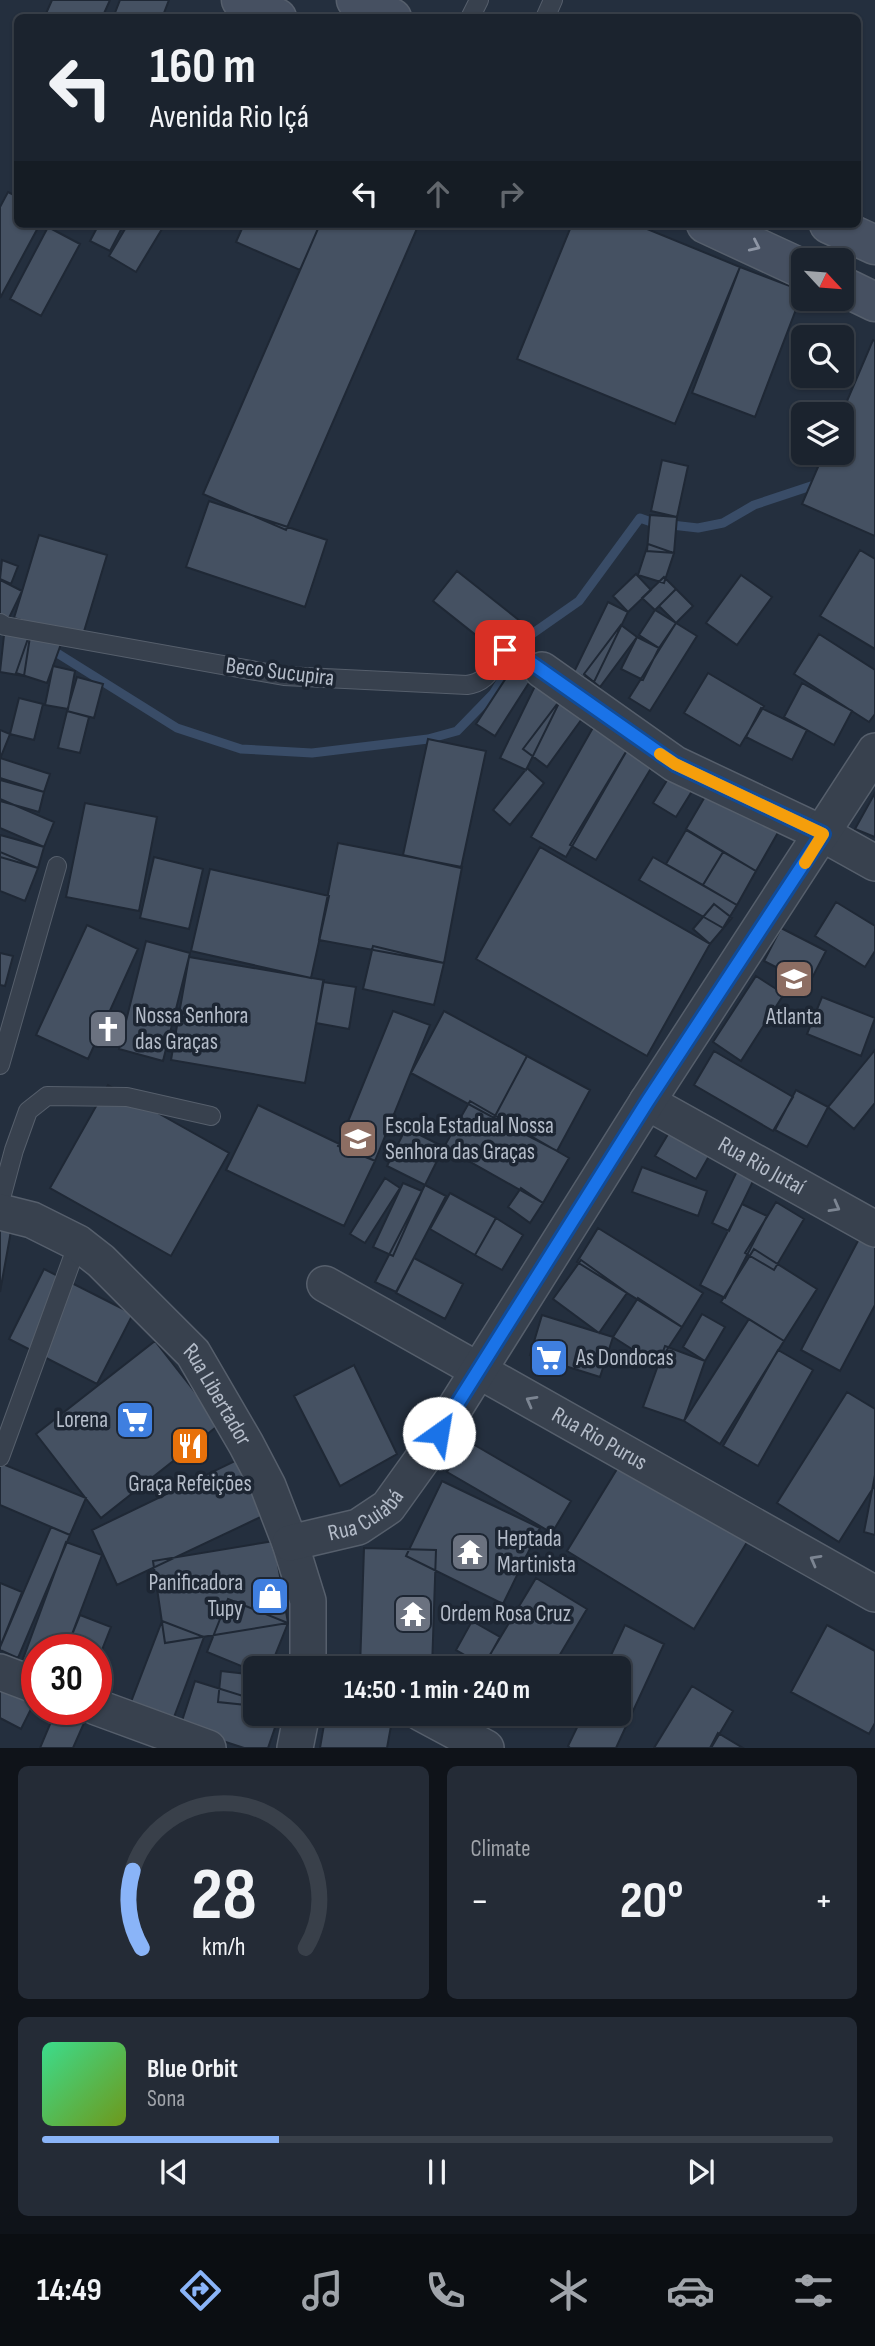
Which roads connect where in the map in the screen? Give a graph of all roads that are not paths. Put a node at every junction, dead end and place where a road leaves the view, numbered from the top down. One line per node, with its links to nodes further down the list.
1 (241, 0): 3 (main road)
2 (356, 0): 4 (main road)
3 (269, 14)
4 (384, 14)
5 (715, 228): 8 (main road, one-way to 8)
6 (838, 228): 7 (main road)
7 (875, 245)
8 (791, 263)
9 (854, 292): 10 (main road)
10 (875, 302)
11 (0, 623): 12 (lane, Beco Sucupira)
12 (534, 664): 14 (street)
13 (875, 751): 14 (street, Rua Cuiabá)
14 (823, 834): 15 (street); 18 (street, Rua Cuiabá)
15 (875, 863)
16 (57, 866): 17 (lane)
17 (0, 1065)
18 (647, 1102): 22 (street, Rua Rio Jutaí, one-way to 22); 25 (street, Rua Cuiabá)
19 (211, 1116): 20 (lane)
20 (0, 1202)
21 (0, 1212): 23 (street, Rua Libertador)
22 (875, 1229)
23 (78, 1242): 26 (lane); 27 (street, Rua Libertador)
24 (325, 1284): 25 (street, Rua Rio Purus)
25 (477, 1371): 27 (street, Rua Cuiabá); 28 (street, Rua Rio Purus, one-way to 25)
26 (0, 1457)
27 (290, 1543): 29 (street, Rua Libertador)
28 (875, 1594)
29 (308, 1656)
30 (0, 1672): 31 (street)
31 (21, 1680)
32 (112, 1713): 35 (street)
33 (299, 1726): 36 (street)
34 (445, 1726): 37 (street)
35 (208, 1748)
36 (295, 1748)
37 (486, 1748)

